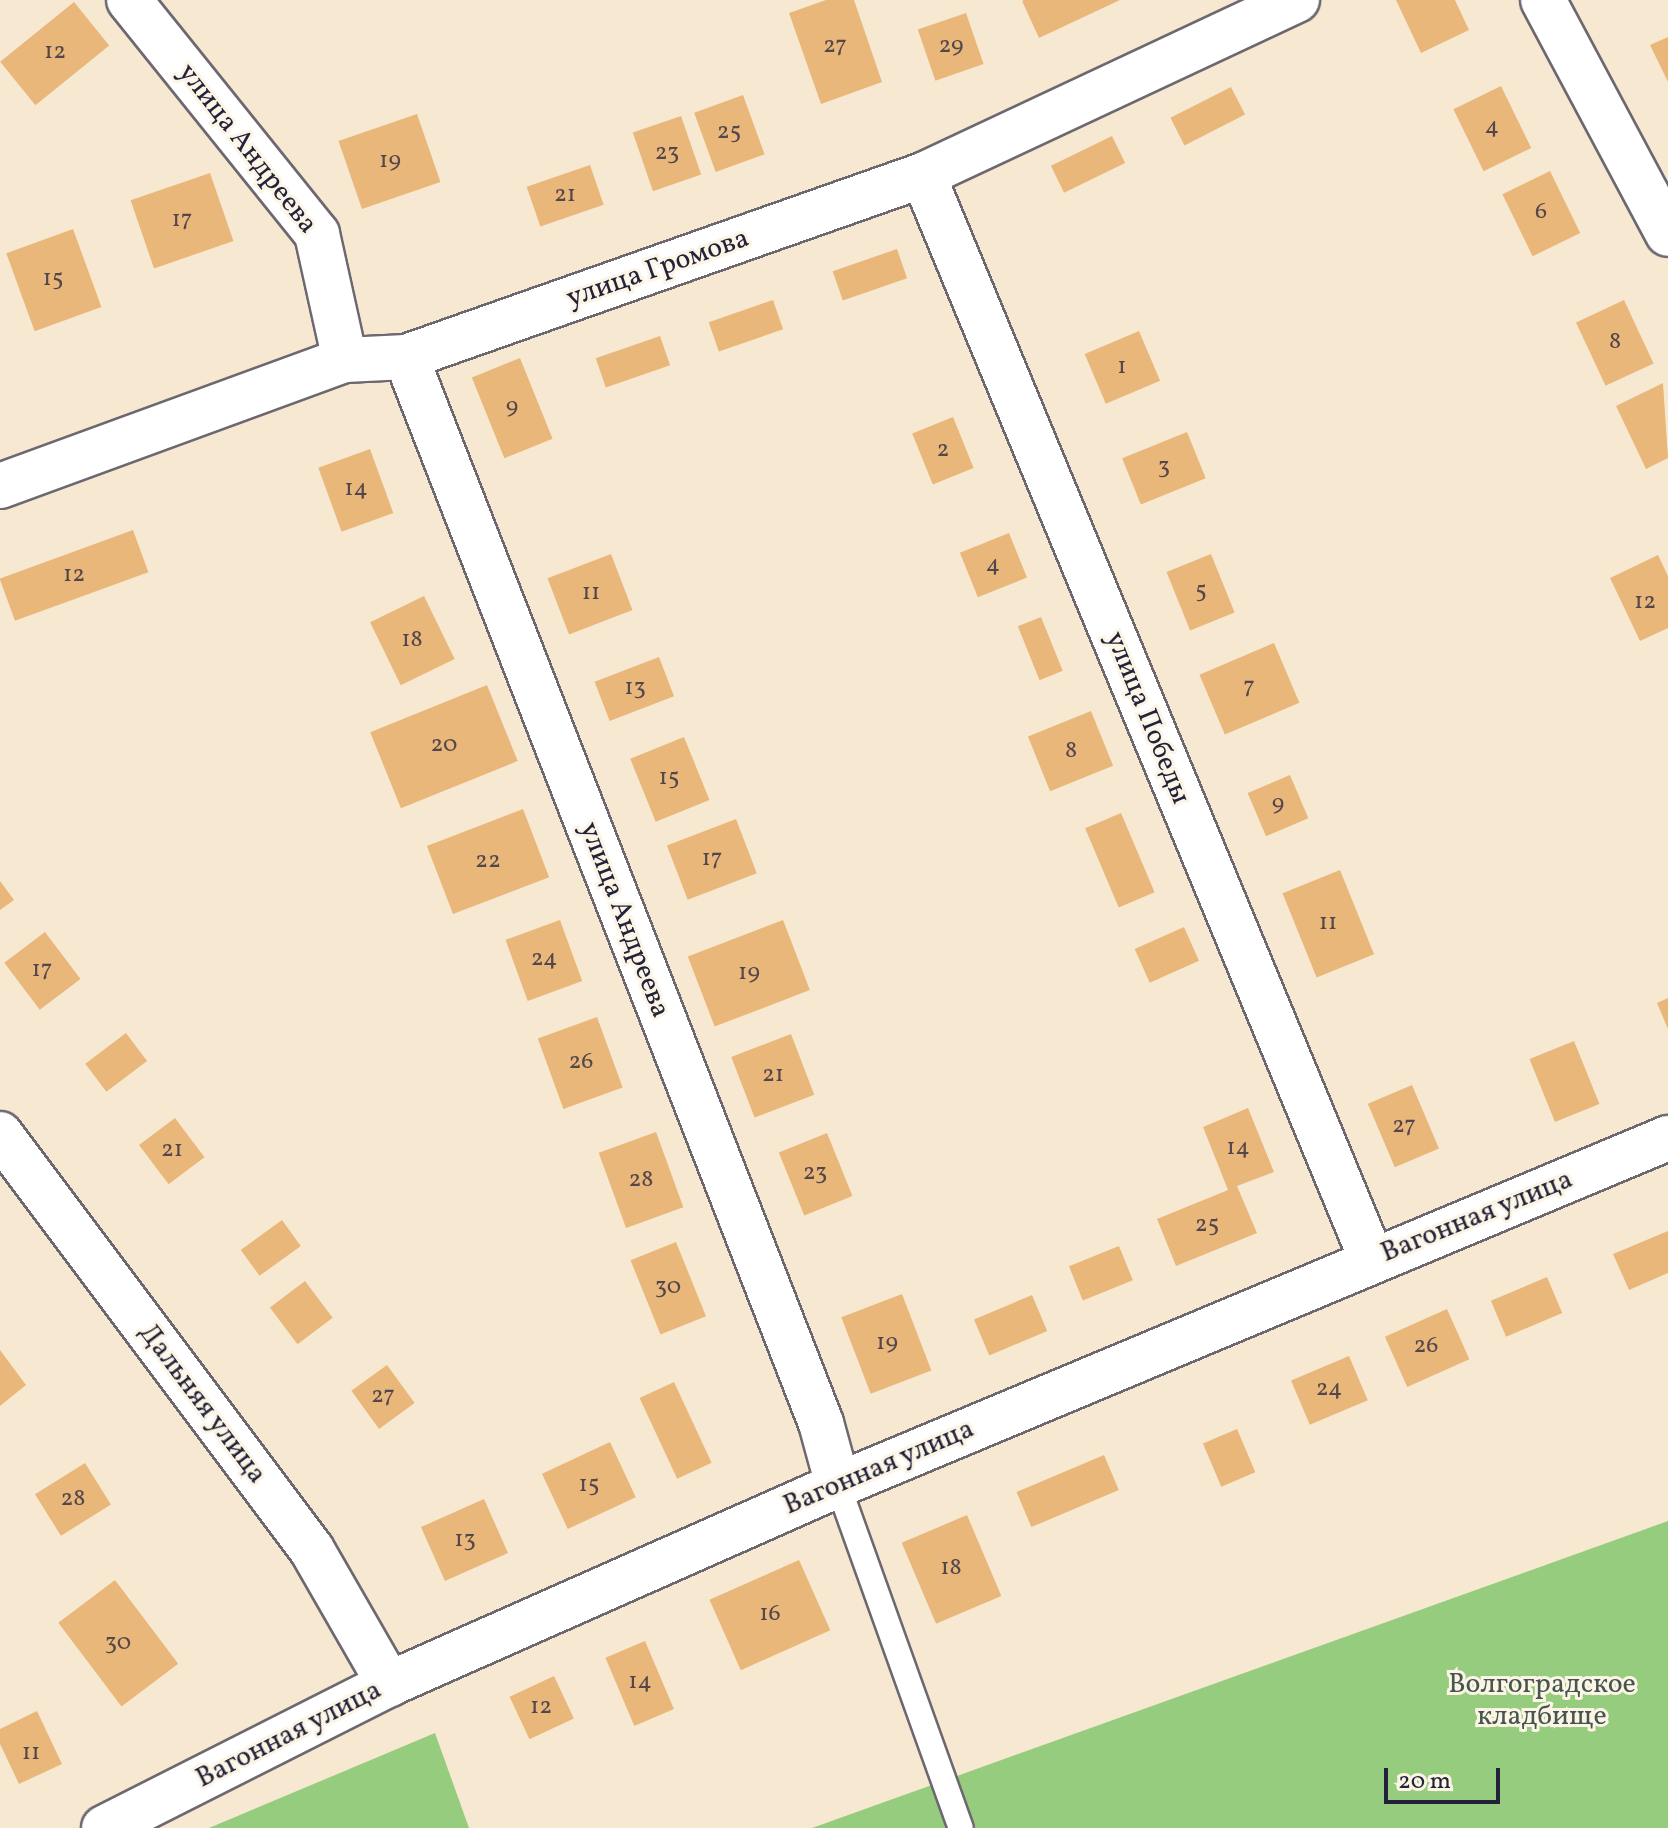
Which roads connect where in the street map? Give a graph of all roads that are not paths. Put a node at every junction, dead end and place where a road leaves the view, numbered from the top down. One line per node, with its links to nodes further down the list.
1 (129, 0): 7 (street, улица Андреева)
2 (1297, 0): 4 (street, улица Громова)
3 (1543, 0): 5 (street)
4 (923, 175): 6 (street, улица Громова); 11 (street, улица Победы)
5 (1668, 234)
6 (406, 357): 7 (street, улица Громова); 12 (street, улица Андреева)
7 (345, 360): 8 (street, улица Громова)
8 (0, 486)
9 (0, 1134): 13 (street, Дальняя улица)
10 (1668, 1138): 11 (street, Вагонная улица)
11 (1372, 1260): 12 (street, Вагонная улица)
12 (838, 1485): 13 (street, Вагонная улица); 15 (lane)
13 (389, 1684): 14 (street, Вагонная улица)
14 (104, 1828)
15 (961, 1828)

